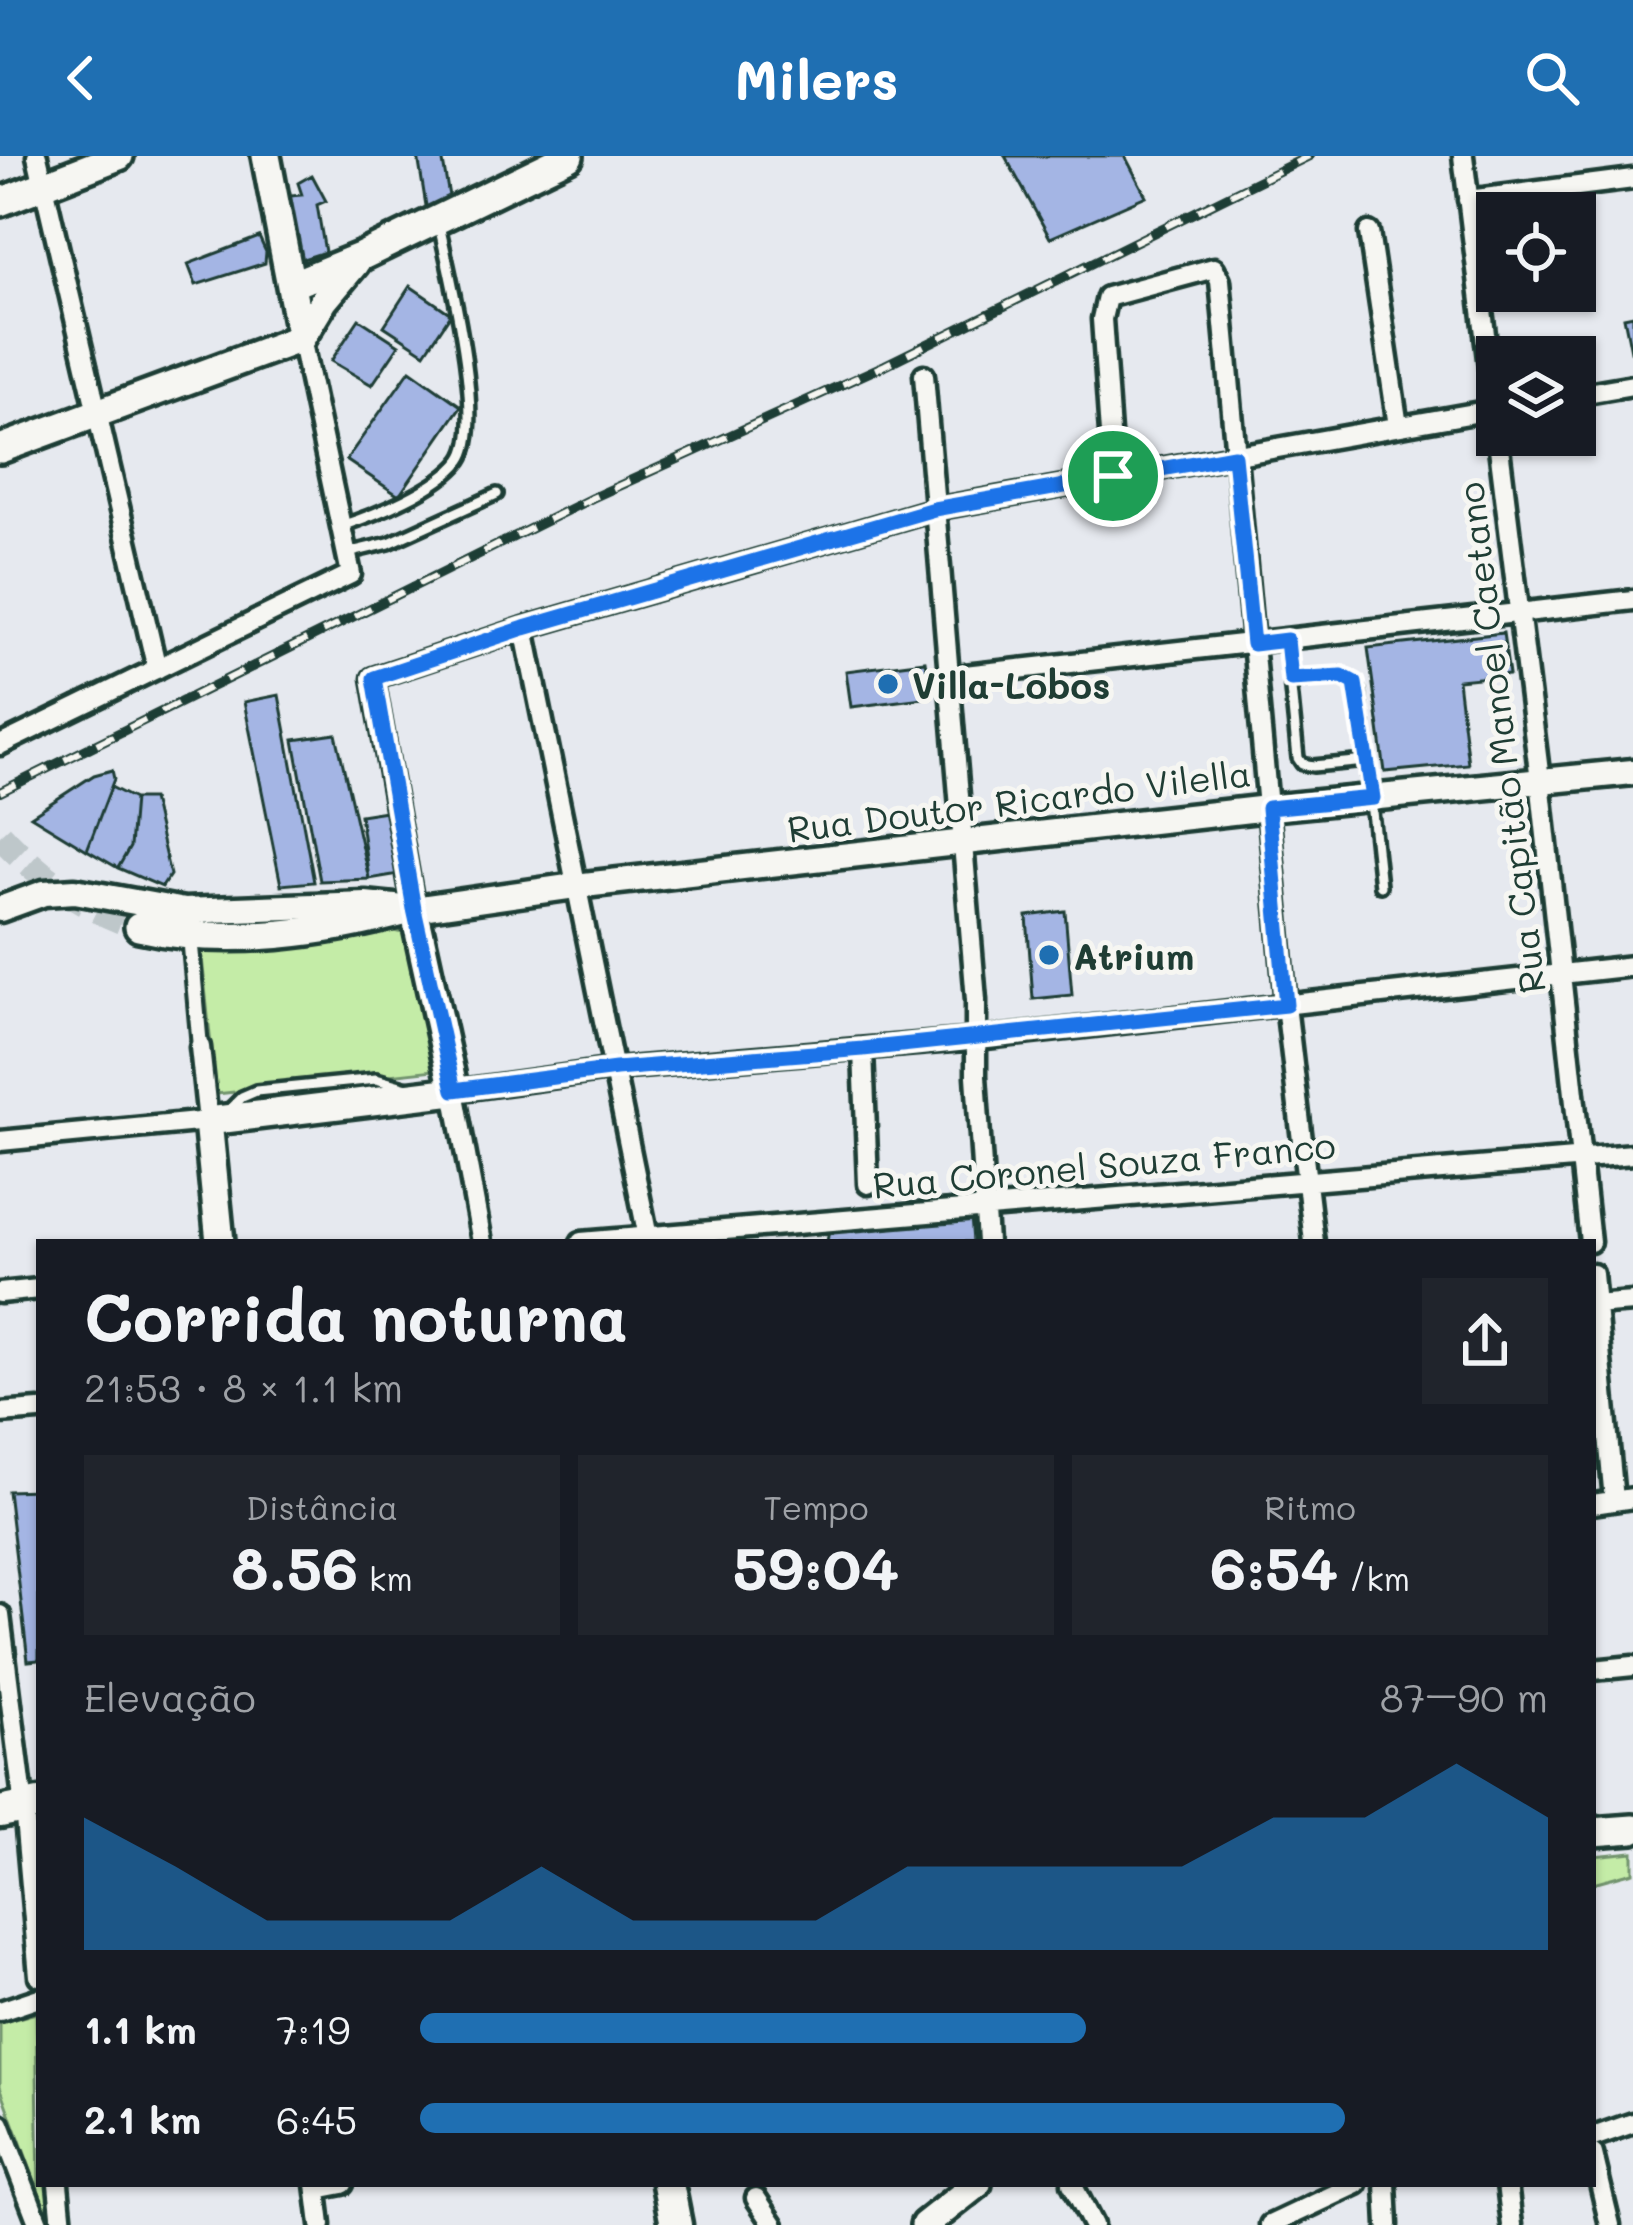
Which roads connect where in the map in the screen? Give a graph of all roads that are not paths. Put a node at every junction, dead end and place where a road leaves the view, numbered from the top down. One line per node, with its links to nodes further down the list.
1 (37, 156): 7 (street)
2 (119, 156): 7 (main road)
3 (266, 156): 13 (main road)
4 (569, 156): 10 (main road)
5 (1463, 156): 8 (street, Rua Capitão Manoel Caetano)
6 (1633, 179): 8 (street)
7 (43, 186): 9 (main road); 20 (street)
8 (1468, 200): 14 (street, Rua Capitão Manoel Caetano)
9 (0, 202)
10 (438, 218): 12 (main road); 28 (lane)
11 (1369, 232): 21 (street)
12 (362, 256): 13 (main road); 15 (main road)
13 (291, 285): 15 (main road)
14 (1486, 336)
15 (301, 338): 20 (main road); 28 (street)
16 (924, 375): 27 (street)
17 (1633, 385): 18 (street)
18 (1596, 391)
19 (1476, 412): 21 (street)
20 (98, 414): 22 (main road); 35 (street)
21 (1398, 426): 23 (street)
22 (0, 449)
23 (1234, 456): 25 (street); 25 (street); 34 (street)
24 (1501, 456): 31 (street, Rua Capitão Manoel Caetano)
25 (1113, 476): 27 (street)
26 (497, 494): 29 (lane)
27 (934, 509): 32 (street); 36 (street)
28 (341, 526): 29 (street)
29 (346, 553): 35 (street)
30 (1633, 600): 31 (street)
31 (1520, 615): 33 (street); 41 (street, Rua Capitão Manoel Caetano)
32 (524, 628): 45 (street); 48 (street)
33 (1287, 640): 34 (street); 37 (lane)
34 (1253, 644): 36 (street); 43 (street)
35 (157, 669): 38 (street)
36 (947, 677): 44 (street)
37 (1291, 679): 39 (lane); 39 (lane)
38 (0, 746)
39 (1366, 761): 42 (lane)
40 (1633, 772): 41 (street, Rua Doutor Ricardo Vilella)
41 (1540, 780): 42 (street, Rua Doutor Ricardo Vilella); 52 (street, Rua Capitão Manoel Caetano)
42 (1373, 798): 43 (street, Rua Doutor Ricardo Vilella); 46 (lane)
43 (1268, 808): 44 (street, Rua Doutor Ricardo Vilella); 53 (street)
44 (960, 843): 45 (street, Rua Doutor Ricardo Vilella); 54 (street)
45 (575, 886): 48 (street, Rua Doutor Ricardo Vilella); 57 (street)
46 (1380, 886)
47 (0, 908): 48 (street, Rua Doutor Ricardo Vilella)
48 (414, 909): 49 (main road); 58 (main road)
49 (139, 927)
50 (191, 947): 55 (street)
51 (1633, 966): 52 (street)
52 (1561, 974): 53 (street); 62 (street, Rua Capitão Manoel Caetano)
53 (1286, 1005): 54 (street); 63 (street)
54 (977, 1039): 56 (street); 65 (street)
55 (200, 1047): 59 (street)
56 (863, 1049): 57 (street); 64 (street)
57 (616, 1069): 58 (street); 69 (street)
58 (454, 1090): 59 (main road); 68 (street)
59 (214, 1120): 60 (street); 67 (main road)
60 (0, 1141)
61 (1633, 1154): 62 (street, Rua Coronel Souza Franco)
62 (1583, 1158): 63 (street, Rua Coronel Souza Franco); 72 (street, Rua Capitão Manoel Caetano)
63 (1305, 1180): 65 (street, Rua Coronel Souza Franco); 71 (street)
64 (868, 1184)
65 (984, 1207): 66 (street, Rua Coronel Souza Franco); 70 (street)
66 (815, 1233): 69 (street, Rua Coronel Souza Franco)
67 (220, 1239)
68 (481, 1239)
69 (649, 1239)
70 (987, 1239)
71 (1314, 1239)
72 (1590, 1239)
73 (36, 1289): 74 (street)
74 (0, 1293)
75 (1633, 1302): 76 (street)
76 (1596, 1305)
77 (1596, 1341): 78 (street)
78 (1599, 1394): 81 (street)
79 (36, 1410): 80 (street)
80 (0, 1413)
81 (1624, 1499)
82 (0, 1615): 83 (street)
83 (2, 1648): 86 (street)
84 (1633, 1666): 85 (street)
85 (1596, 1670)
86 (21, 1808): 89 (street)
87 (1633, 1829): 88 (main road)
88 (1596, 1832)
89 (36, 1922)
90 (36, 1999): 91 (street)
91 (0, 2011)
92 (1633, 2123): 94 (street)
93 (0, 2124): 105 (street)
94 (1596, 2136)
95 (1596, 2167): 115 (street)
96 (58, 2187): 106 (street)
97 (316, 2187): 107 (street)
98 (669, 2187): 108 (main road)
99 (972, 2187): 110 (main road)
100 (1074, 2187): 111 (street)
101 (1351, 2187): 112 (street)
102 (1386, 2187): 113 (street)
103 (1507, 2187): 114 (street)
104 (755, 2198): 109 (street)
105 (39, 2225)
106 (62, 2225)
107 (321, 2225)
108 (676, 2225)
109 (774, 2225)
110 (925, 2225)
111 (1093, 2225)
112 (1270, 2225)
113 (1388, 2225)
114 (1512, 2225)
115 (1610, 2225)

